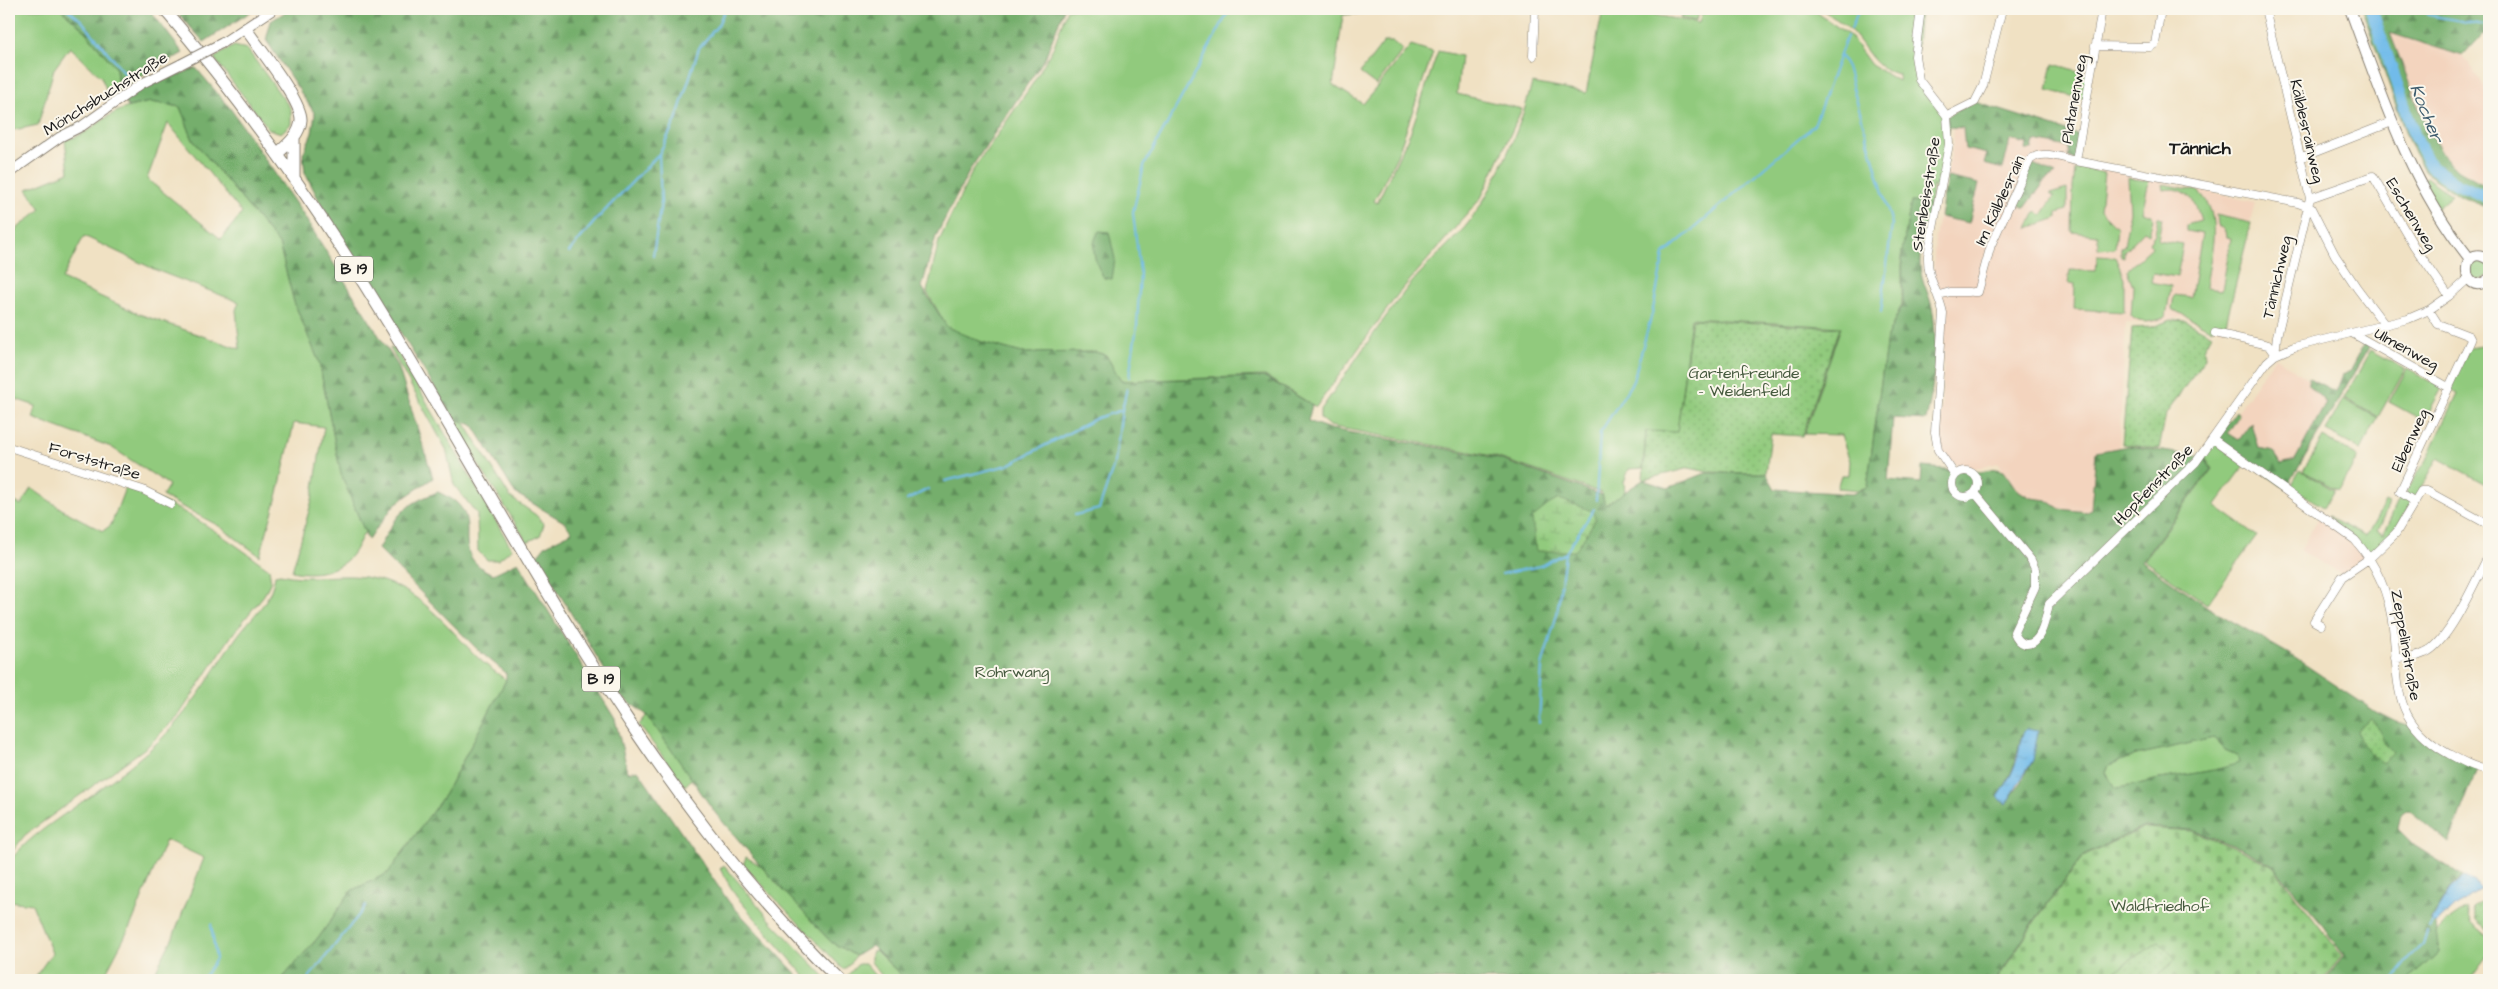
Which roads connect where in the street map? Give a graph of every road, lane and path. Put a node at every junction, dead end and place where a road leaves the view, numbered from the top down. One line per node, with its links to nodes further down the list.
1 (164, 9): 16 (main road, B 19)
2 (274, 9): 10 (street, Mönchsbuchstraße)
3 (1535, 9): 12 (street)
4 (1920, 9): 13 (street, Steinbeisstraße)
5 (2002, 9): 13 (street)
6 (2102, 9): 11 (street, Platanenweg)
7 (2264, 9): 17 (street, Kälblesrainweg)
8 (2350, 9): 14 (main road)
9 (2160, 15): 11 (street, Platanenweg)
10 (246, 29): 15 (main road); 19 (street, Mönchsbuchstraße, bridge)
11 (2096, 46): 18 (street, Platanenweg)
12 (1533, 56)
13 (1947, 116): 26 (street, Steinbeisstraße)
14 (2392, 122): 17 (street); 22 (main road)
15 (294, 137): 16 (main road); 20 (main road)
16 (277, 154): 20 (main road, B 19)
17 (2300, 158): 21 (street, Kälblesrainweg)
18 (2076, 161): 21 (street, Platanenweg); 26 (street, Im Kälblesrain)
19 (9, 173)
20 (294, 179): 46 (main road, B 19)
21 (2308, 202): 27 (street, Eschenweg); 29 (street, Kälblesrainweg); 32 (street, Tännichweg)
22 (2470, 259): 23 (main road); 24 (main road)
23 (2489, 260)
24 (2469, 278): 25 (main road); 27 (street, Hopfenstraße)
25 (2489, 281)
26 (1939, 295): 36 (street, Steinbeisstraße)
27 (2450, 296): 28 (street, Hopfenstraße)
28 (2429, 310): 29 (street, Hopfenstraße); 33 (street, Eibenweg)
29 (2385, 325): 31 (street, Hopfenstraße)
30 (2215, 333): 32 (street)
31 (2352, 333): 32 (street, Hopfenstraße); 33 (street, Ulmenweg)
32 (2275, 355): 34 (street, Hopfenstraße)
33 (2448, 387): 38 (street, Eibenweg)
34 (2213, 439): 37 (street, Hopfenstraße); 42 (street, Zeppelinstraße)
35 (9, 447): 39 (street, Forststraße)
36 (1956, 475): 37 (street); 37 (street)
37 (1975, 493)
38 (2415, 502): 40 (street); 42 (street)
39 (171, 504)
40 (2489, 525)
41 (2489, 555): 44 (street)
42 (2370, 558): 43 (street); 44 (street, Zeppelinstraße)
43 (2321, 625)
44 (2395, 658): 45 (street, Zeppelinstraße)
45 (2489, 770)
46 (839, 980)

